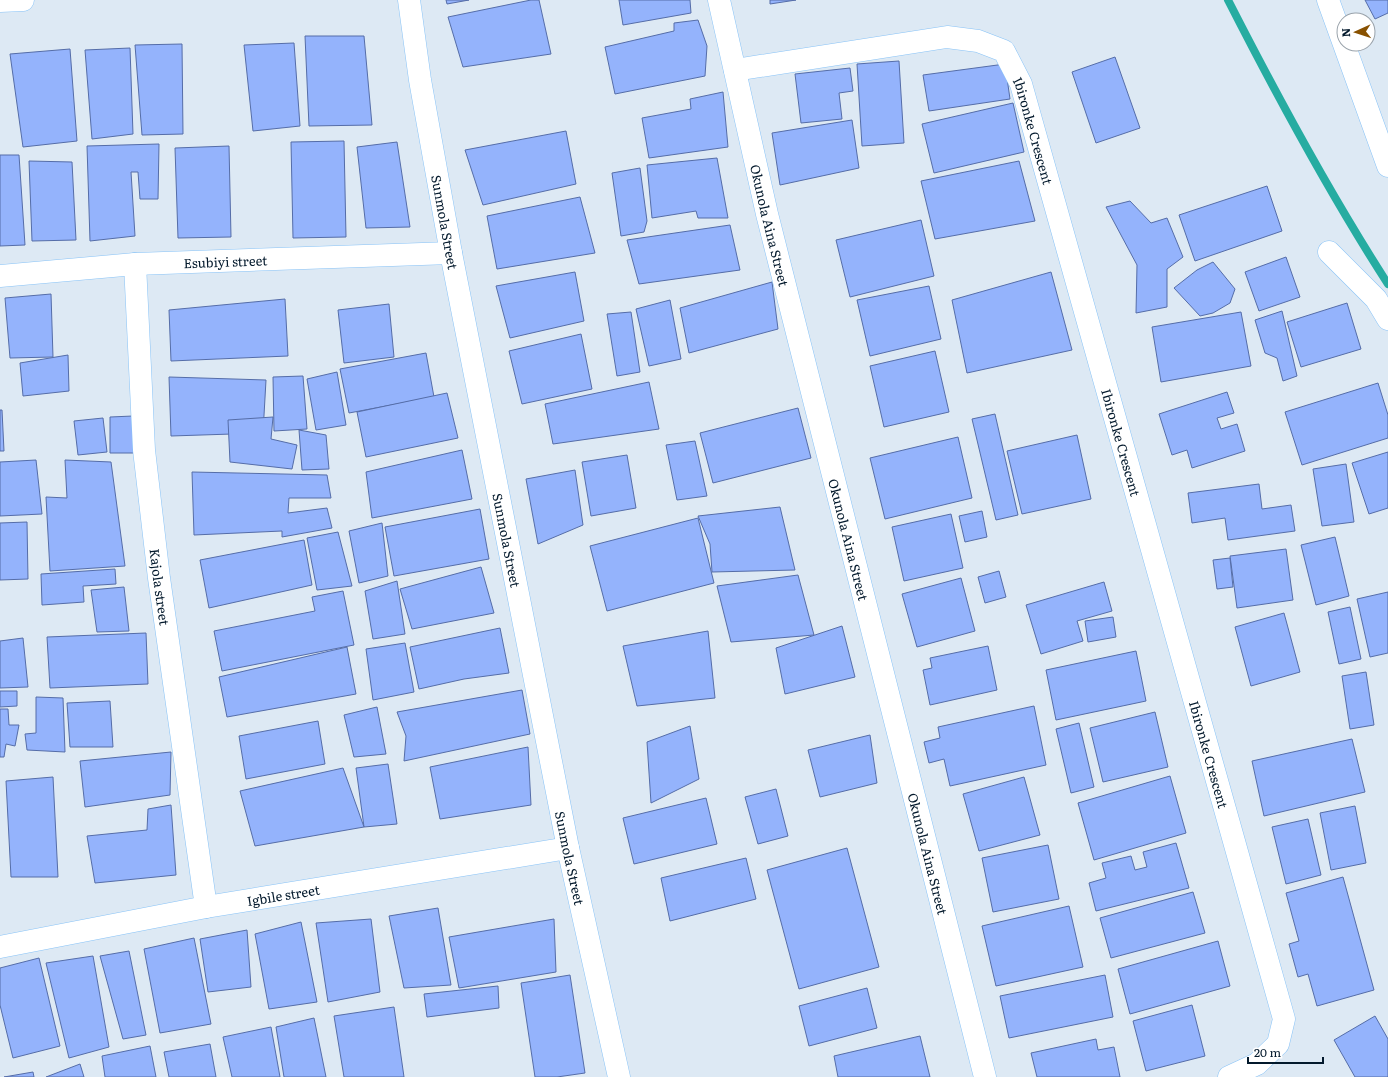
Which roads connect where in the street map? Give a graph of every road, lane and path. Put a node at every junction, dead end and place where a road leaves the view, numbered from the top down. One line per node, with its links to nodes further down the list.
1 (23, 0): 5 (street)
2 (409, 0): 9 (street, Sunmola Street)
3 (719, 0): 6 (street, Okunola Aina Street)
4 (1328, 0): 7 (street)
5 (0, 1)
6 (735, 70): 18 (street, Okunola Aina Street); 19 (street, Ibironke Crescent)
7 (1388, 166)
8 (1329, 252): 12 (street)
9 (451, 253): 10 (street, Esubiyi street); 14 (street, Sunmola Street)
10 (135, 264): 11 (street, Esubiyi street); 15 (street, Kajola street)
11 (0, 276)
12 (1383, 296): 13 (street)
13 (1388, 319)
14 (568, 848): 15 (street, Igbile street); 17 (street, Sunmola Street)
15 (206, 907): 16 (street, Igbile street)
16 (0, 947)
17 (619, 1077)
18 (986, 1077)
19 (1229, 1077)

